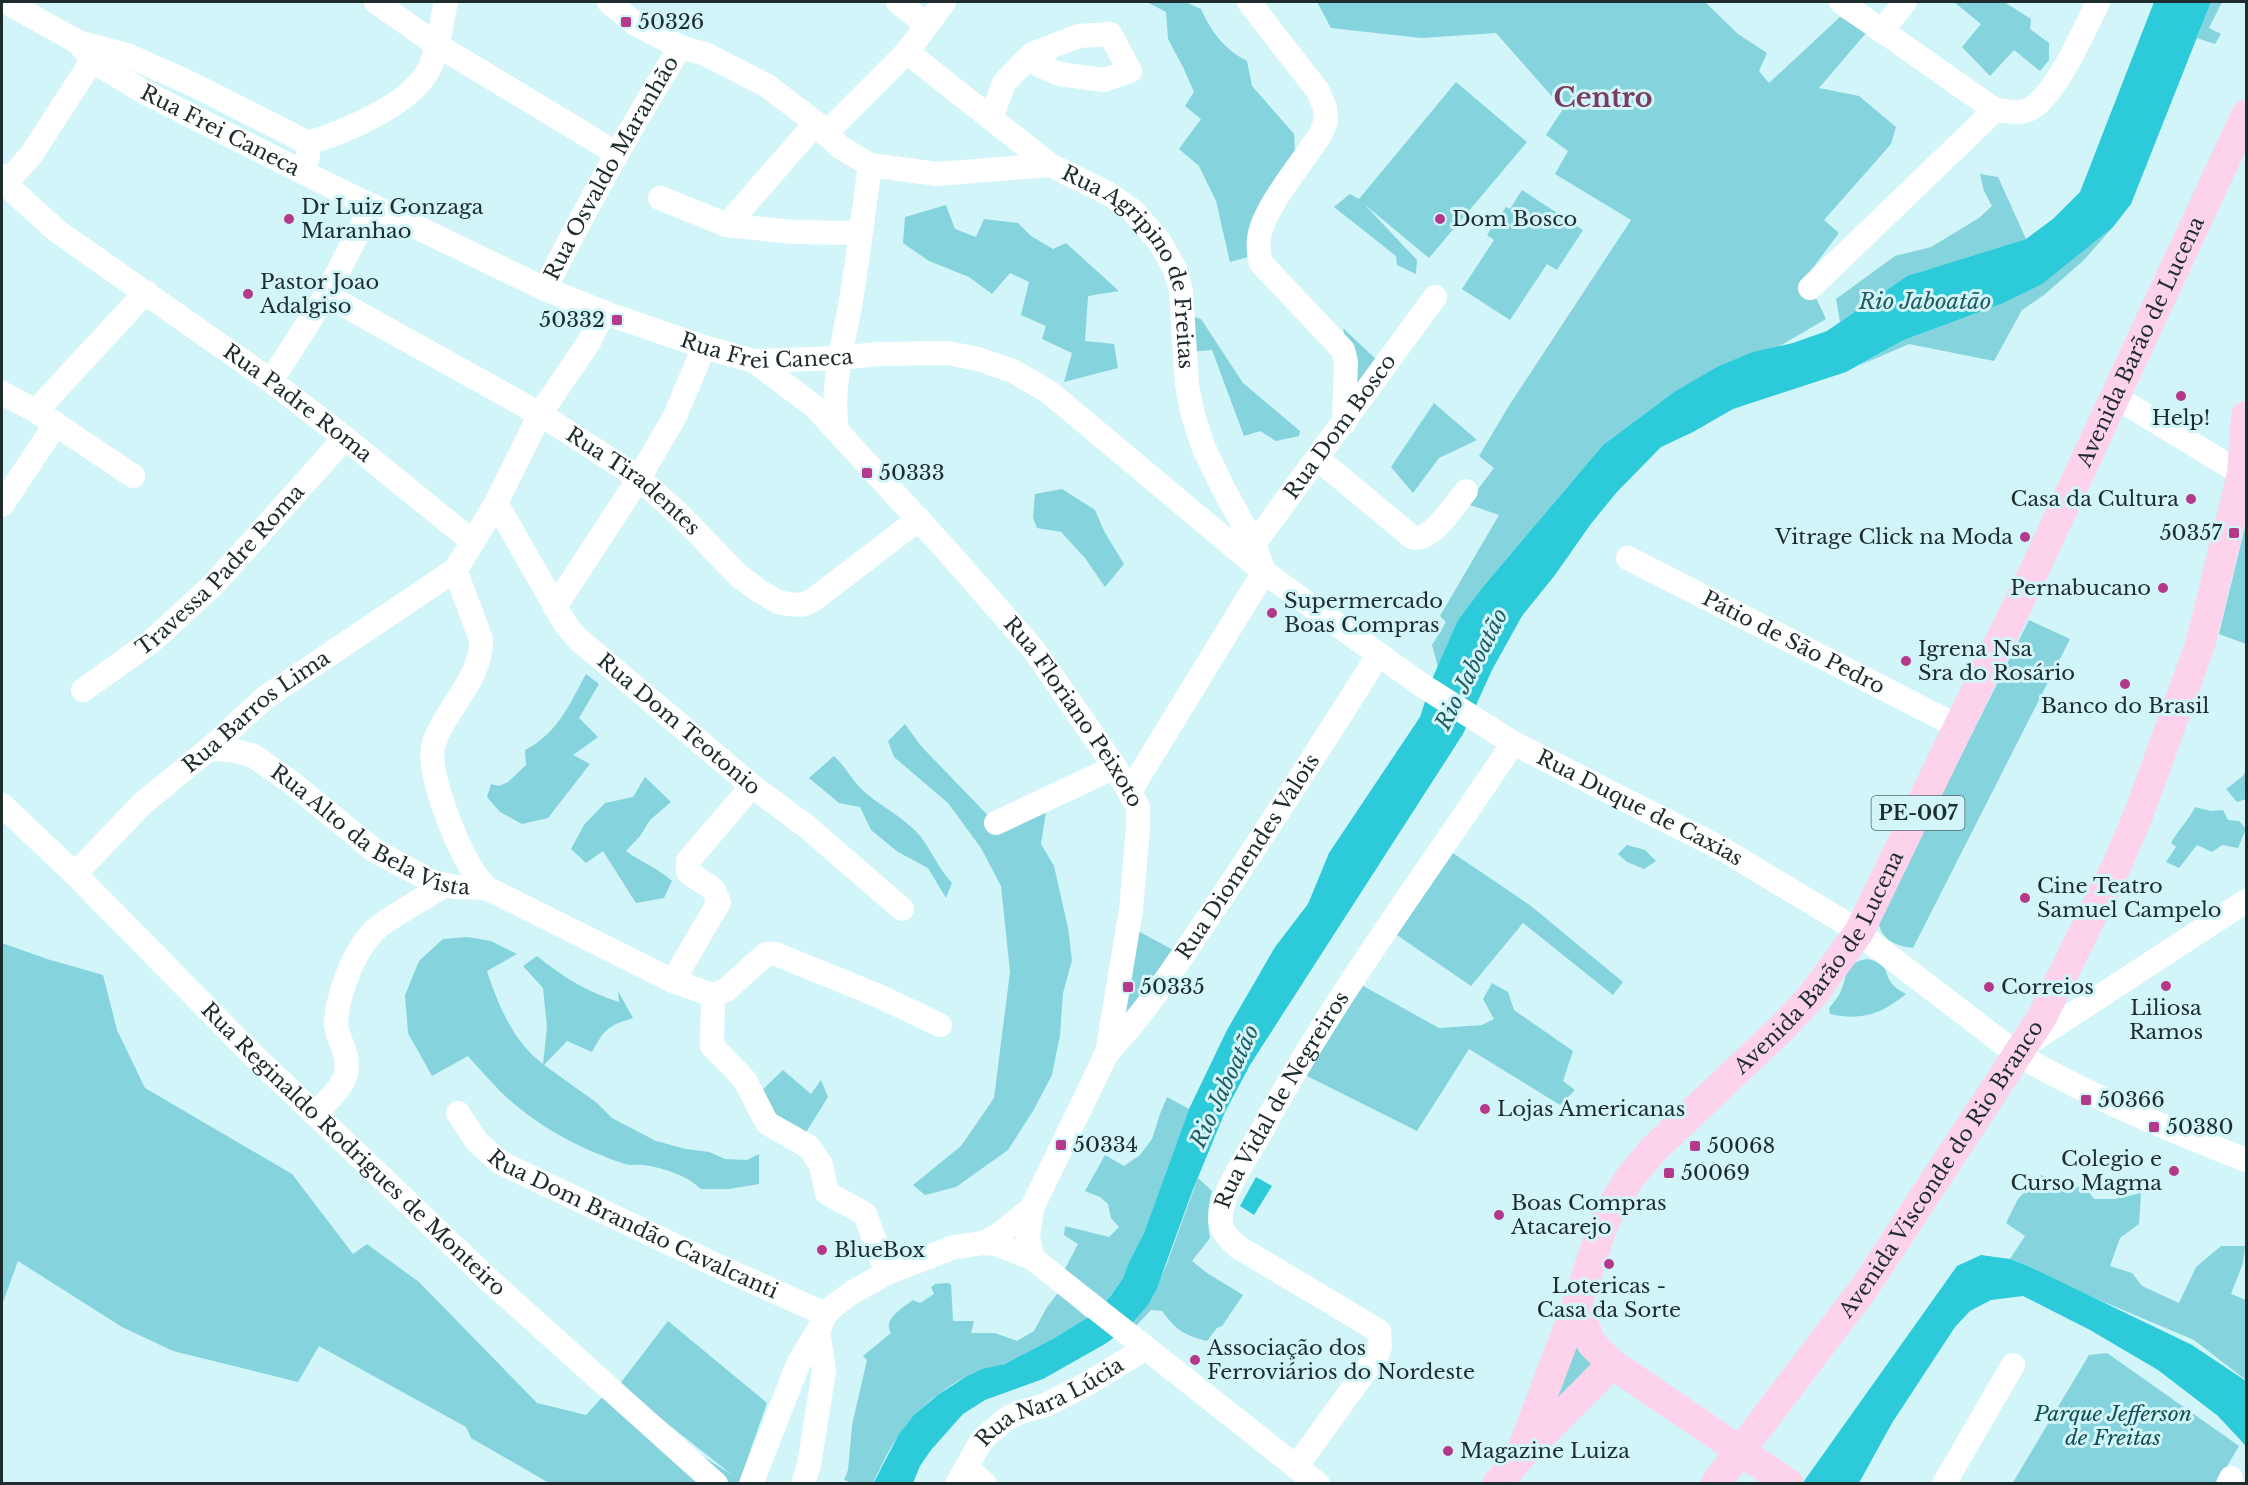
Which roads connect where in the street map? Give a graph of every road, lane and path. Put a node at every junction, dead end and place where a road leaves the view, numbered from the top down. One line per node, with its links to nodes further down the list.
1 (6, 2): 15 (street, Rua Frei Caneca)
2 (376, 2): 13 (street)
3 (446, 2): 13 (street)
4 (609, 2): 14 (street, Rua Agripino de Freitas)
5 (898, 2): 11 (street)
6 (944, 2): 11 (street)
7 (1249, 2): 47 (street)
8 (1841, 2): 12 (street)
9 (1905, 2): 12 (street)
10 (2098, 2): 18 (street)
11 (927, 25): 16 (street)
12 (1881, 31): 18 (street)
13 (437, 45): 22 (street); 23 (street)
14 (680, 46): 21 (street, Rua Agripino de Freitas); 23 (street, Rua Osvaldo Maranhão)
15 (85, 52): 22 (street, Rua Frei Caneca); 26 (street, Rua Frei Caneca); 27 (street)
16 (907, 52): 20 (street); 21 (street)
17 (1032, 54): 20 (street)
18 (1995, 110): 32 (street)
19 (2247, 115): 43 (main road, Avenida Barão de Lucena / PE-007)
20 (990, 118): 25 (street)
21 (820, 128): 24 (street, Rua Agripino de Freitas); 30 (street)
22 (308, 143): 26 (street)
23 (616, 153): 33 (street, Rua Osvaldo Maranhão)
24 (870, 165): 25 (street, Rua Agripino de Freitas); 31 (street)
25 (1050, 165): 60 (street, Rua Agripino de Freitas)
26 (308, 175): 29 (street, Rua Frei Caneca)
27 (6, 188): 34 (street, Rua Padre Roma)
28 (660, 198): 30 (street)
29 (372, 206): 33 (street, Rua Frei Caneca); 35 (street)
30 (728, 225): 31 (street)
31 (860, 233): 39 (street)
32 (1810, 288)
33 (544, 289): 37 (street, Rua Frei Caneca)
34 (146, 292): 41 (street, Rua Padre Roma); 44 (street)
35 (326, 295): 41 (street); 45 (street, Rua Tiradentes)
36 (1435, 297): 47 (street, Rua Dom Bosco)
37 (604, 312): 38 (street, Rua Frei Caneca); 45 (street)
38 (704, 347): 40 (street, Rua Frei Caneca); 54 (street)
39 (840, 358): 40 (street, Rua Frei Caneca); 49 (street); 60 (street, Rua Frei Caneca)
40 (754, 361): 49 (street, Rua Floriano Peixoto)
41 (271, 381): 50 (street, Rua Padre Roma)
42 (2, 393): 44 (street)
43 (2114, 396): 52 (street); 67 (main road, Avenida Barão de Lucena / PE-007)
44 (36, 411): 48 (street)
45 (540, 414): 54 (street, Rua Tiradentes); 56 (street)
46 (2247, 416): 52 (main road, Avenida Visconde do Rio Branco)
47 (1344, 423): 51 (street, Rua Dom Bosco)
48 (56, 424): 53 (street); 57 (street)
49 (837, 430): 58 (street, Rua Floriano Peixoto)
50 (345, 438): 59 (street, Rua Padre Roma); 66 (street, Travessa Padre Roma)
51 (1318, 459): 55 (street); 60 (street, Rua Dom Bosco)
52 (2245, 468): 84 (main road, Avenida Visconde do Rio Branco)
53 (133, 476)
54 (639, 478): 58 (street, Rua Tiradentes); 63 (street)
55 (1466, 491)
56 (496, 503): 59 (street); 63 (street, Rua Dom Teotonio)
57 (2, 505)
58 (919, 519): 70 (street, Rua Floriano Peixoto)
59 (472, 542): 62 (street)
60 (1255, 558): 64 (street, Rua Frei Caneca); 72 (street, Rua Dom Bosco)
61 (1628, 558): 67 (street, Pátio de São Pedro)
62 (455, 570): 69 (street, Rua Barros Lima); 77 (street)
63 (555, 606): 71 (street, Rua Dom Teotonio)
64 (1379, 654): 65 (street, Rua Frei Caneca); 85 (street, Rua Diomendes Valois)
65 (1420, 684): 68 (street, Rua Duque de Caxias)
66 (83, 690)
67 (1959, 727): 80 (main road, Avenida Barão de Lucena / PE-007)
68 (1513, 743): 80 (street, Rua Duque de Caxias); 100 (street, Rua Vidal de Negreiros)
69 (209, 749): 75 (street, Rua Barros Lima); 76 (street, Rua Alto da Bela Vista)
70 (1115, 767): 72 (street, Rua Floriano Peixoto); 74 (street)
71 (752, 786): 79 (street, Rua Dom Teotonio); 81 (street)
72 (1130, 791): 85 (street, Rua Floriano Peixoto)
73 (2, 805): 75 (street, Rua Reginaldo Rodrigues de Monteiro)
74 (996, 823)
75 (75, 873): 87 (street, Rua Reginaldo Rodrigues de Monteiro)
76 (443, 886): 77 (street, Rua Alto da Bela Vista); 87 (street)
77 (486, 888): 81 (street, Rua Alto da Bela Vista)
78 (2247, 901): 84 (street)
79 (902, 909)
80 (1859, 932): 84 (street); 93 (main road, Avenida Barão de Lucena / PE-007)
81 (673, 981): 82 (street, Rua Alto da Bela Vista)
82 (705, 991): 83 (street); 92 (street)
83 (940, 1025)
84 (2020, 1050): 88 (street); 98 (main road, Avenida Visconde do Rio Branco)
85 (1107, 1053): 89 (street, Rua Floriano Peixoto)
86 (458, 1113): 94 (street, Rua Dom Brandão Cavalcanti)
87 (315, 1114): 102 (street, Rua Reginaldo Rodrigues de Monteiro)
88 (2247, 1160)
89 (1032, 1208): 90 (street); 91 (street, Rua Floriano Peixoto)
90 (983, 1243): 91 (street); 92 (street)
91 (1032, 1258): 95 (street)
92 (887, 1273): 94 (street)
93 (1576, 1307): 96 (main road); 99 (main road, Avenida Barão de Lucena / PE-007)
94 (822, 1322): 103 (street); 104 (street)
95 (1139, 1343): 100 (street); 101 (street, Rua Nara Lúcia)
96 (1612, 1365): 98 (main road); 99 (main road, Avenida Barão de Lucena)
97 (2013, 1365): 110 (street)
98 (1742, 1450): 108 (main road, Avenida Visconde do Rio Branco); 109 (main road)
99 (1519, 1458): 107 (main road, Avenida Barão de Lucena)
100 (1296, 1467): 106 (street)
101 (962, 1476): 105 (street)
102 (716, 1484)
103 (752, 1484)
104 (803, 1484)
105 (985, 1484)
106 (1318, 1484)
107 (1497, 1484)
108 (1715, 1484)
109 (1789, 1484)
110 (1944, 1484)

